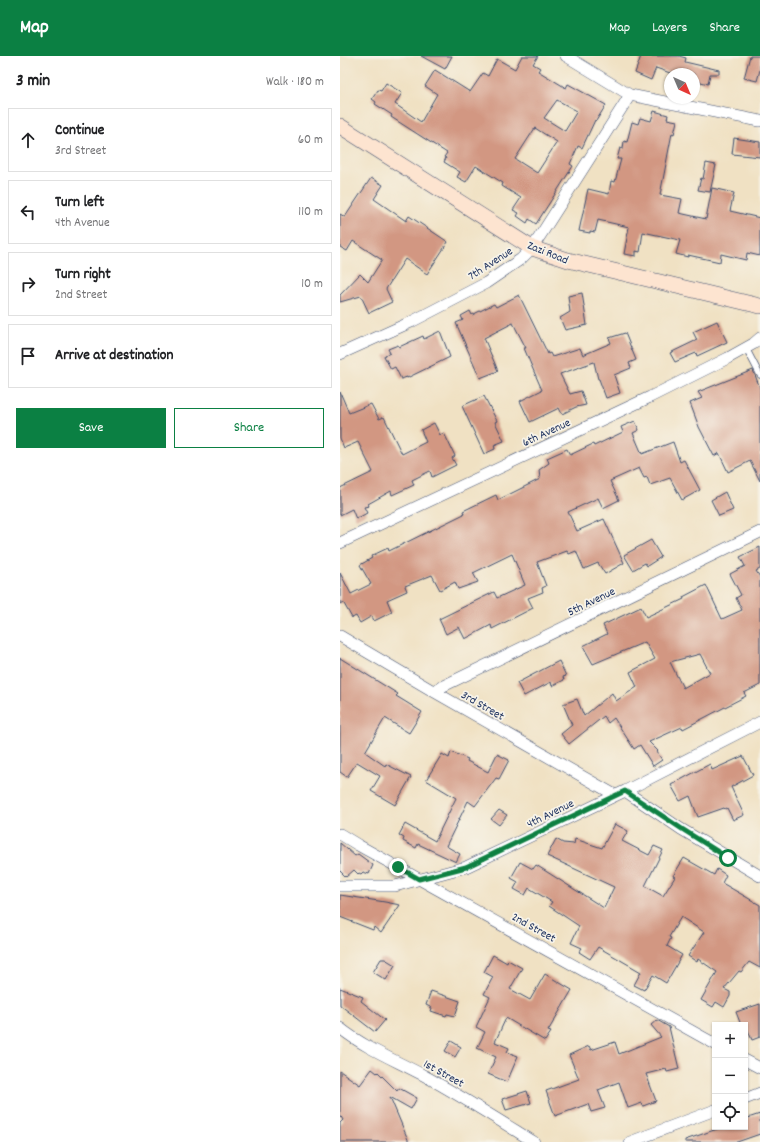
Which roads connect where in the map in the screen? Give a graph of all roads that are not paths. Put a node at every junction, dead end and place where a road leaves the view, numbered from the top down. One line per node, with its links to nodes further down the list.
1 (566, 56): 2 (street)
2 (630, 95): 3 (street); 5 (street, 7th Avenue)
3 (760, 121)
4 (340, 126): 5 (street, Zazi Road)
5 (532, 248): 6 (street, Zazi Road); 9 (street, 7th Avenue)
6 (760, 306)
7 (760, 338): 8 (street, 6th Avenue)
8 (746, 348): 10 (lane); 12 (street, 6th Avenue)
9 (340, 354)
10 (760, 375)
11 (760, 532): 14 (street, 5th Avenue)
12 (340, 543)
13 (340, 636): 14 (street, 3rd Street)
14 (433, 691): 16 (street, 3rd Street)
15 (760, 722): 16 (street, 4th Avenue)
16 (620, 793): 18 (street, 3rd Street); 19 (street, 4th Avenue)
17 (340, 834): 19 (street, 2nd Street)
18 (760, 876)
19 (419, 879): 20 (street, 4th Avenue); 22 (street, 2nd Street)
20 (340, 886)
21 (340, 1028): 28 (street, 1st Street)
22 (712, 1042)
23 (748, 1062): 24 (street)
24 (760, 1068)
25 (760, 1093): 26 (street)
26 (748, 1098)
27 (712, 1111): 29 (street)
28 (534, 1142)
29 (630, 1142)

